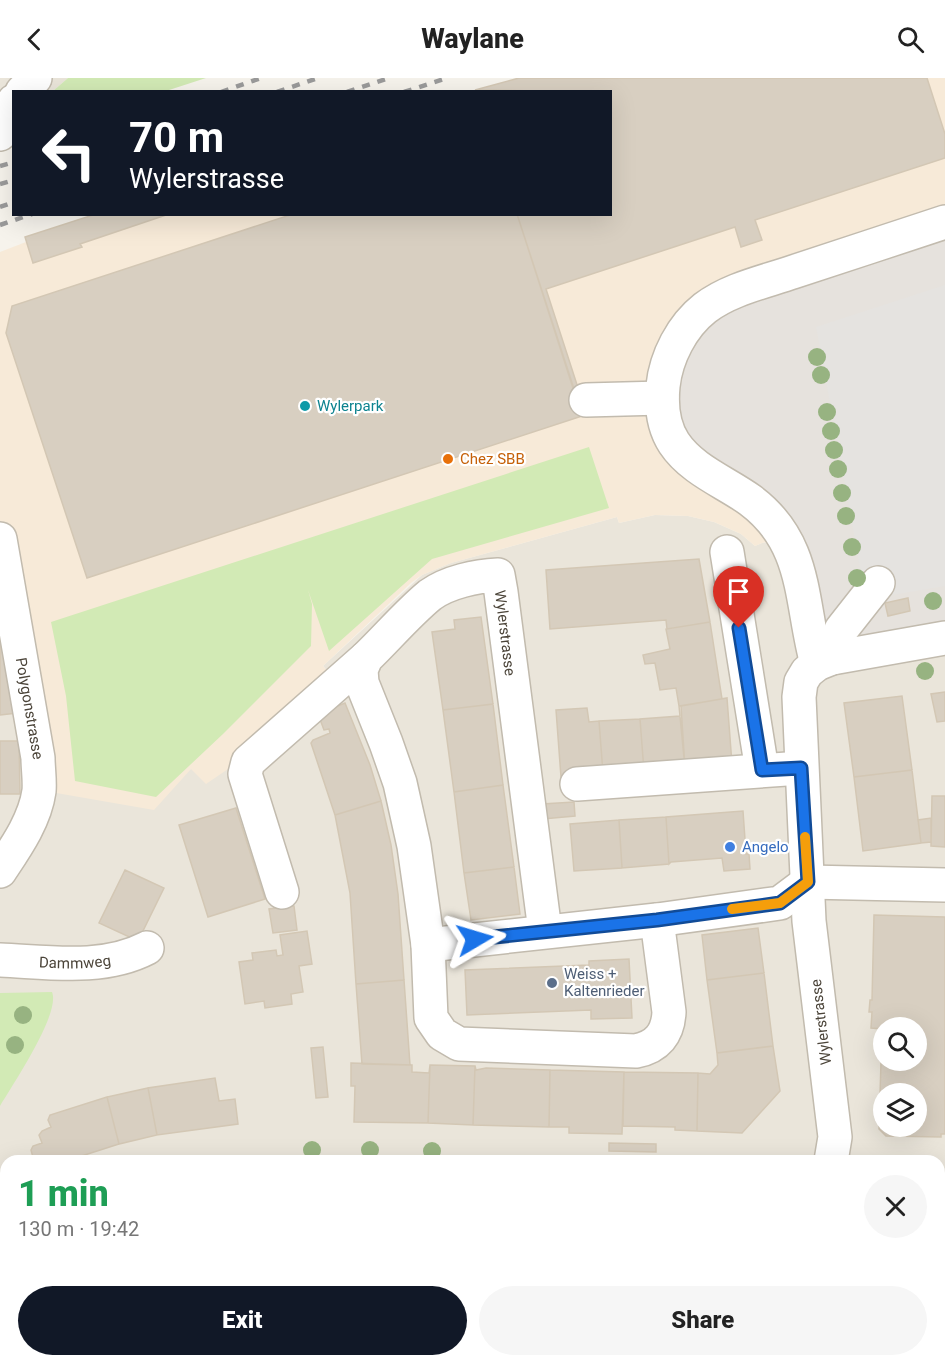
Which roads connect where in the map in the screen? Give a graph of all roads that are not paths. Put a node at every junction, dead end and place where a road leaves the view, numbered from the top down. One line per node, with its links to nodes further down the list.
1 (35, 78): 2 (street)
2 (24, 90)
3 (12, 105): 4 (street)
4 (0, 134)
5 (945, 222): 6 (street)
6 (662, 398): 7 (street); 13 (street)
7 (586, 400)
8 (0, 539): 16 (street, Polygonstrasse)
9 (727, 552): 14 (street)
10 (878, 583): 13 (street, Wylerstrasse)
11 (945, 638): 13 (street)
12 (366, 658): 19 (street); 21 (street, Wylerstrasse); 22 (street)
13 (824, 661): 15 (street, Wylerstrasse)
14 (762, 770): 15 (street); 15 (street)
15 (802, 775): 17 (street, Wylerstrasse)
16 (0, 871)
17 (808, 882): 18 (street); 20 (street); 25 (street, Wylerstrasse)
18 (945, 885)
19 (282, 892)
20 (657, 920): 21 (street); 22 (street)
21 (546, 931): 22 (street)
22 (428, 945)
23 (147, 948): 24 (street, Dammweg)
24 (0, 960)
25 (832, 1155)

